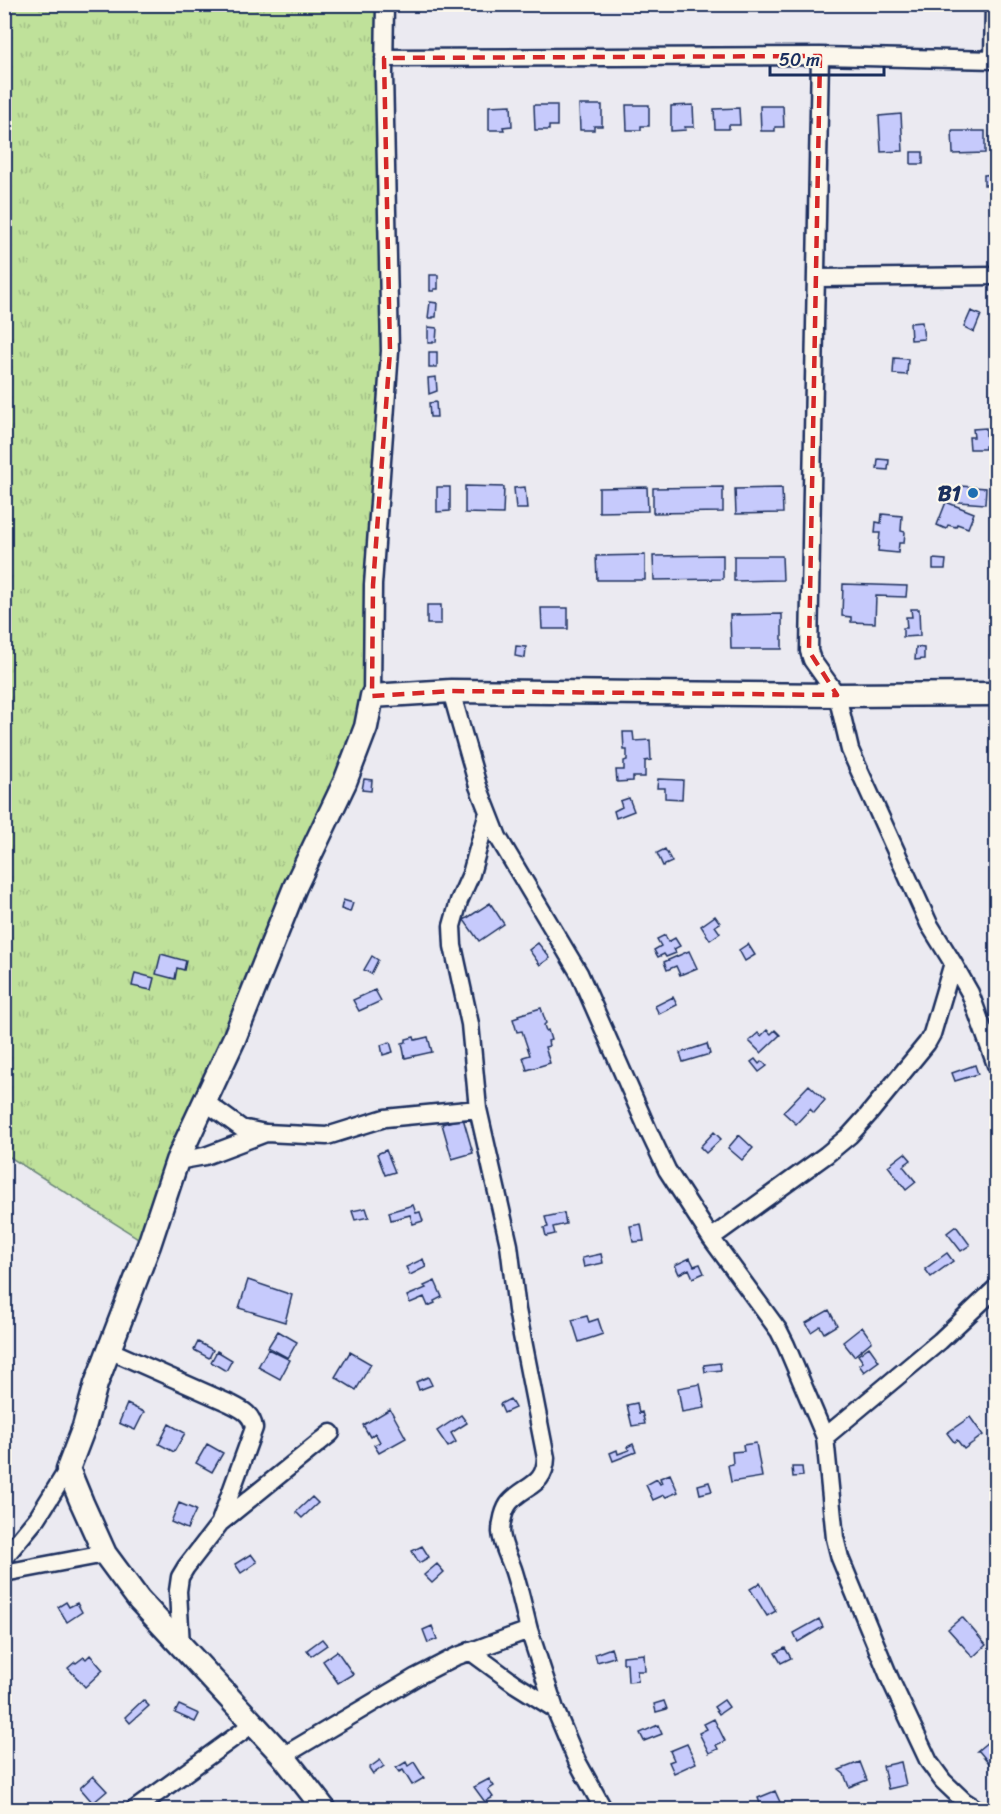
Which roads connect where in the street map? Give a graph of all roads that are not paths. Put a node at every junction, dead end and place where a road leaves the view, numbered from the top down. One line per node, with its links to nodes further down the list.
1 (385, 4): 4 (street)
2 (994, 4): 5 (street)
3 (820, 56): 4 (street); 5 (street); 7 (street)
4 (384, 57): 11 (street)
5 (995, 60)
6 (996, 276): 7 (street)
7 (817, 278): 10 (street)
8 (451, 691): 10 (street); 11 (street); 12 (street)
9 (996, 694): 10 (street)
10 (837, 695): 13 (street)
11 (372, 696): 15 (street)
12 (488, 813): 16 (street); 19 (street)
13 (953, 963): 14 (street); 19 (street)
14 (996, 1065)
15 (204, 1101): 17 (street); 18 (street)
16 (478, 1109): 17 (street); 29 (street)
17 (266, 1133): 18 (street)
18 (177, 1161): 21 (street)
19 (711, 1238): 23 (street)
20 (996, 1288): 23 (street)
21 (109, 1350): 24 (street); 25 (street)
22 (332, 1433): 25 (street)
23 (825, 1437): 38 (street)
24 (68, 1469): 26 (street); 27 (street)
25 (220, 1523): 30 (street)
26 (105, 1554): 28 (street); 30 (street)
27 (4, 1558)
28 (4, 1573)
29 (529, 1630): 31 (street); 32 (street)
30 (181, 1646): 33 (street)
31 (470, 1651): 32 (street); 34 (street)
32 (555, 1709): 37 (street)
33 (253, 1721): 34 (street); 35 (street)
34 (284, 1756): 36 (street)
35 (136, 1809)
36 (325, 1809)
37 (604, 1809)
38 (978, 1809)

